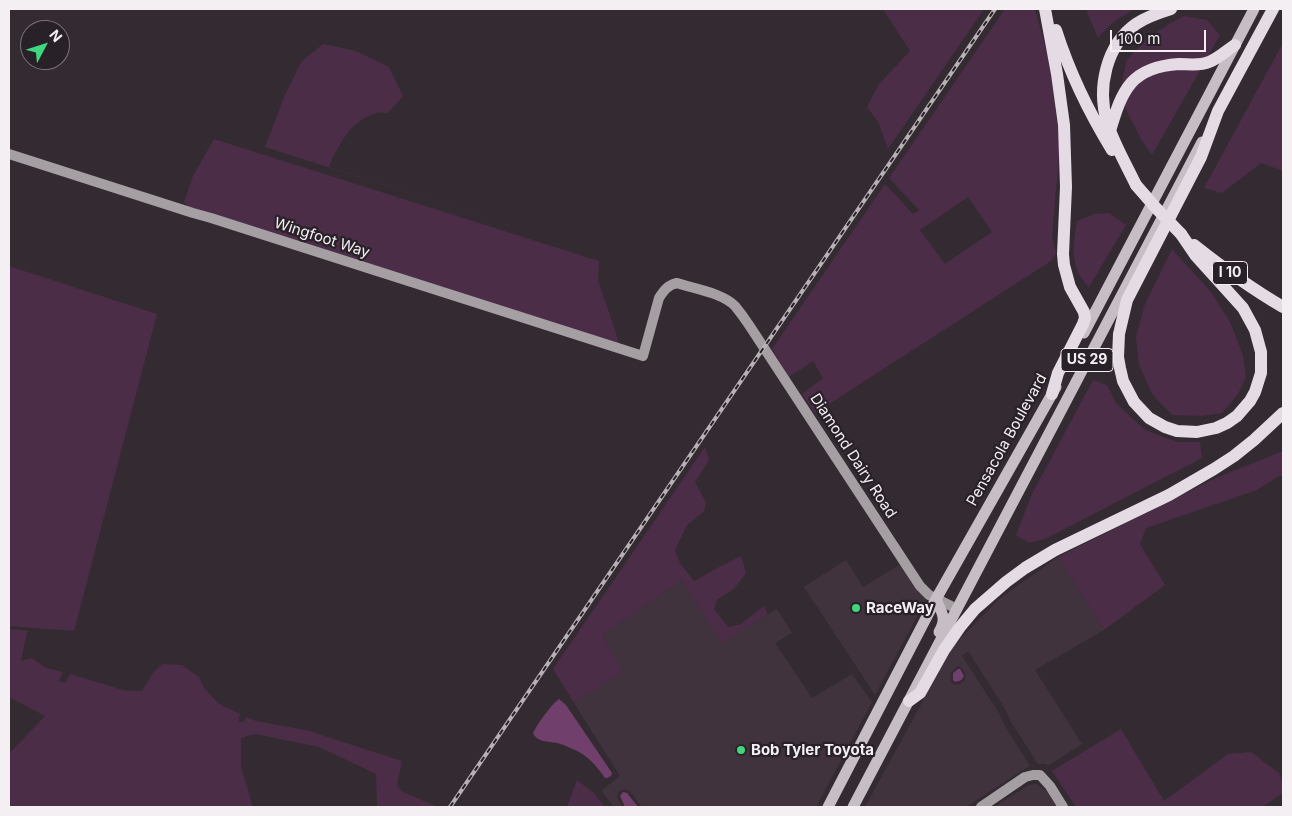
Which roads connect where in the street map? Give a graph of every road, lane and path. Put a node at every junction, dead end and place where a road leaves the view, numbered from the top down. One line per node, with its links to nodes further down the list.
1 (1045, 9): 15 (highway)
2 (1049, 9): 10 (highway, I 10)
3 (1171, 9): 8 (highway)
4 (1254, 9): 6 (main road, Pensacola Boulevard / US 29)
5 (1273, 9): 7 (highway, US 29)
6 (1235, 44): 8 (highway); 15 (main road, Pensacola Boulevard / US 29)
7 (1218, 111): 11 (highway); 18 (main road, US 29)
8 (1110, 131): 10 (highway)
9 (9, 154): 14 (street, Wingfoot Way)
10 (1136, 184): 11 (highway, I 10, bridge)
11 (1181, 234): 12 (highway, I 10)
12 (1283, 307)
13 (648, 337): 14 (street); 14 (street, Wingfoot Way); 17 (street, Diamond Dairy Road)
14 (626, 352)
15 (1052, 394): 17 (main road, Pensacola Boulevard / US 29)
16 (1283, 413): 20 (highway)
17 (936, 599): 18 (street, Diamond Dairy Road); 19 (main road, Pensacola Boulevard / US 29); 20 (main road)
18 (957, 609): 20 (main road, US 29)
19 (890, 689): 20 (main road); 21 (main road, Pensacola Boulevard / US 29)
20 (907, 699): 22 (main road, US 29)
21 (828, 807)
22 (853, 807)
23 (981, 807): 24 (street)
24 (1063, 807)

